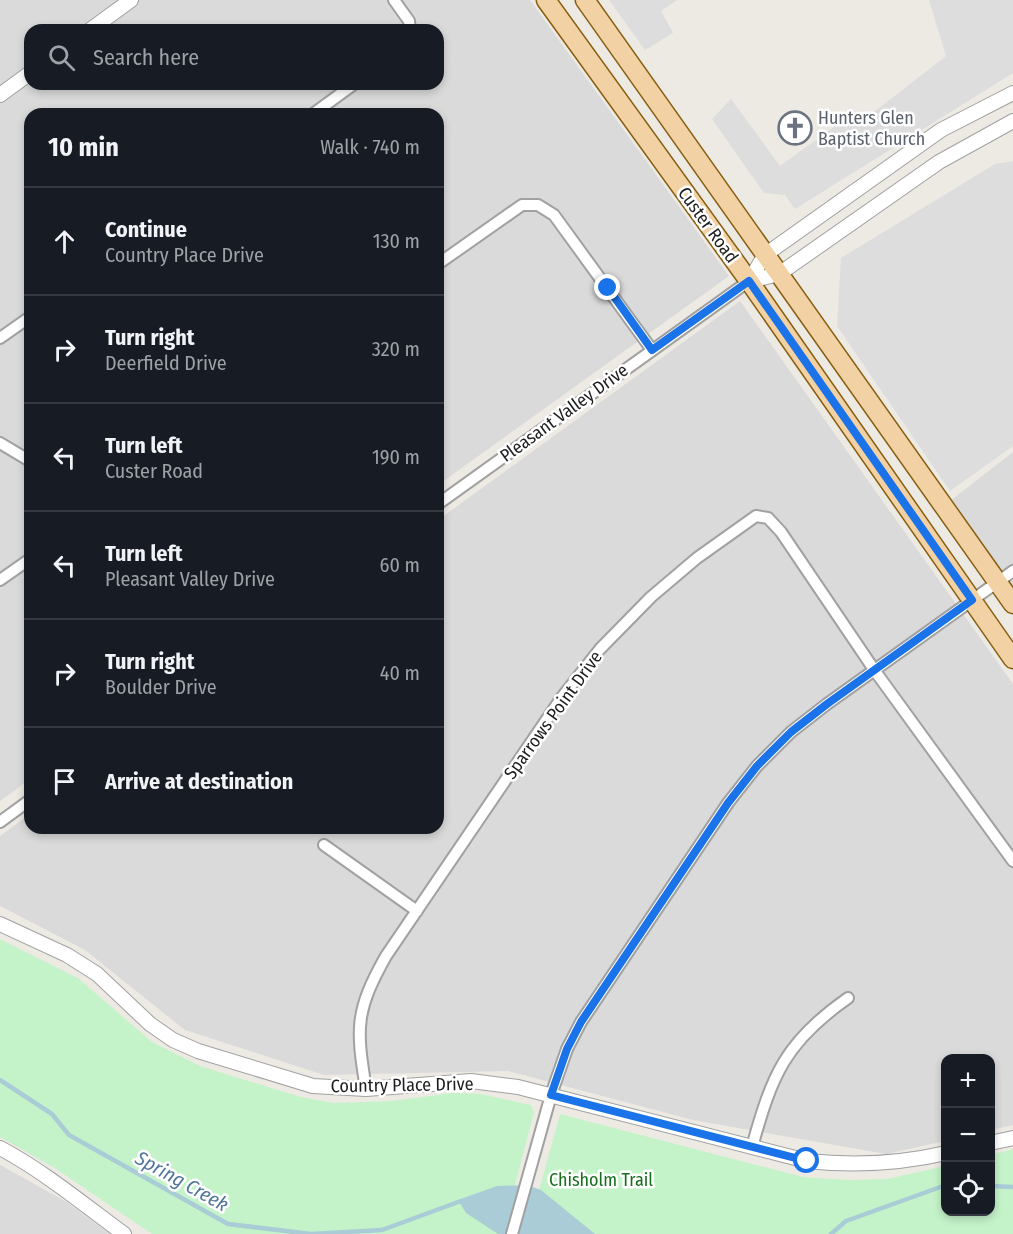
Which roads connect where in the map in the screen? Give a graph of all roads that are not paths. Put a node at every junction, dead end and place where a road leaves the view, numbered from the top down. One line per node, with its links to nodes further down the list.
1 (131, 0): 5 (street)
2 (394, 0): 6 (street)
3 (546, 0): 18 (main road, Custer Road)
4 (585, 0): 15 (main road, Custer Road)
5 (98, 24)
6 (409, 24)
7 (24, 77): 10 (street)
8 (346, 90): 11 (street)
9 (1013, 93): 13 (street, Pleasant Valley Drive)
10 (0, 95)
11 (321, 108)
12 (1013, 121): 14 (street, Pleasant Valley Drive)
13 (924, 141): 14 (street); 15 (street, Pleasant Valley Drive)
14 (939, 162): 17 (street, Pleasant Valley Drive)
15 (765, 255): 17 (main road, Custer Road); 18 (street, Pleasant Valley Drive)
16 (444, 260): 21 (street)
17 (779, 274): 18 (street, Pleasant Valley Drive); 28 (main road, Custer Road)
18 (749, 281): 21 (street, Pleasant Valley Drive); 29 (main road, Custer Road)
19 (24, 321): 20 (street)
20 (0, 338)
21 (652, 350): 24 (street, Pleasant Valley Drive)
22 (0, 444): 23 (street)
23 (24, 458)
24 (444, 500)
25 (24, 563): 27 (street)
26 (1013, 571): 28 (street)
27 (0, 580)
28 (997, 582): 29 (street); 30 (main road, Custer Road)
29 (972, 600): 31 (main road, Custer Road); 32 (street)
30 (1013, 604)
31 (1013, 659)
32 (875, 670): 36 (street, Sparrows Point Drive); 37 (street, Sparrows Point Drive); 41 (street)
33 (24, 804): 34 (street)
34 (0, 822)
35 (324, 846): 37 (street)
36 (1013, 861)
37 (417, 911): 40 (street, Sparrows Point Drive)
38 (0, 924): 40 (street, Country Place Drive)
39 (848, 998): 44 (street)
40 (366, 1089): 41 (street, Country Place Drive)
41 (551, 1095): 44 (street, Country Place Drive); 48 (street)
42 (1013, 1138): 43 (street)
43 (995, 1142)
44 (752, 1147): 46 (street, Country Place Drive)
45 (0, 1148): 47 (street)
46 (941, 1154)
47 (124, 1234)
48 (512, 1234)

